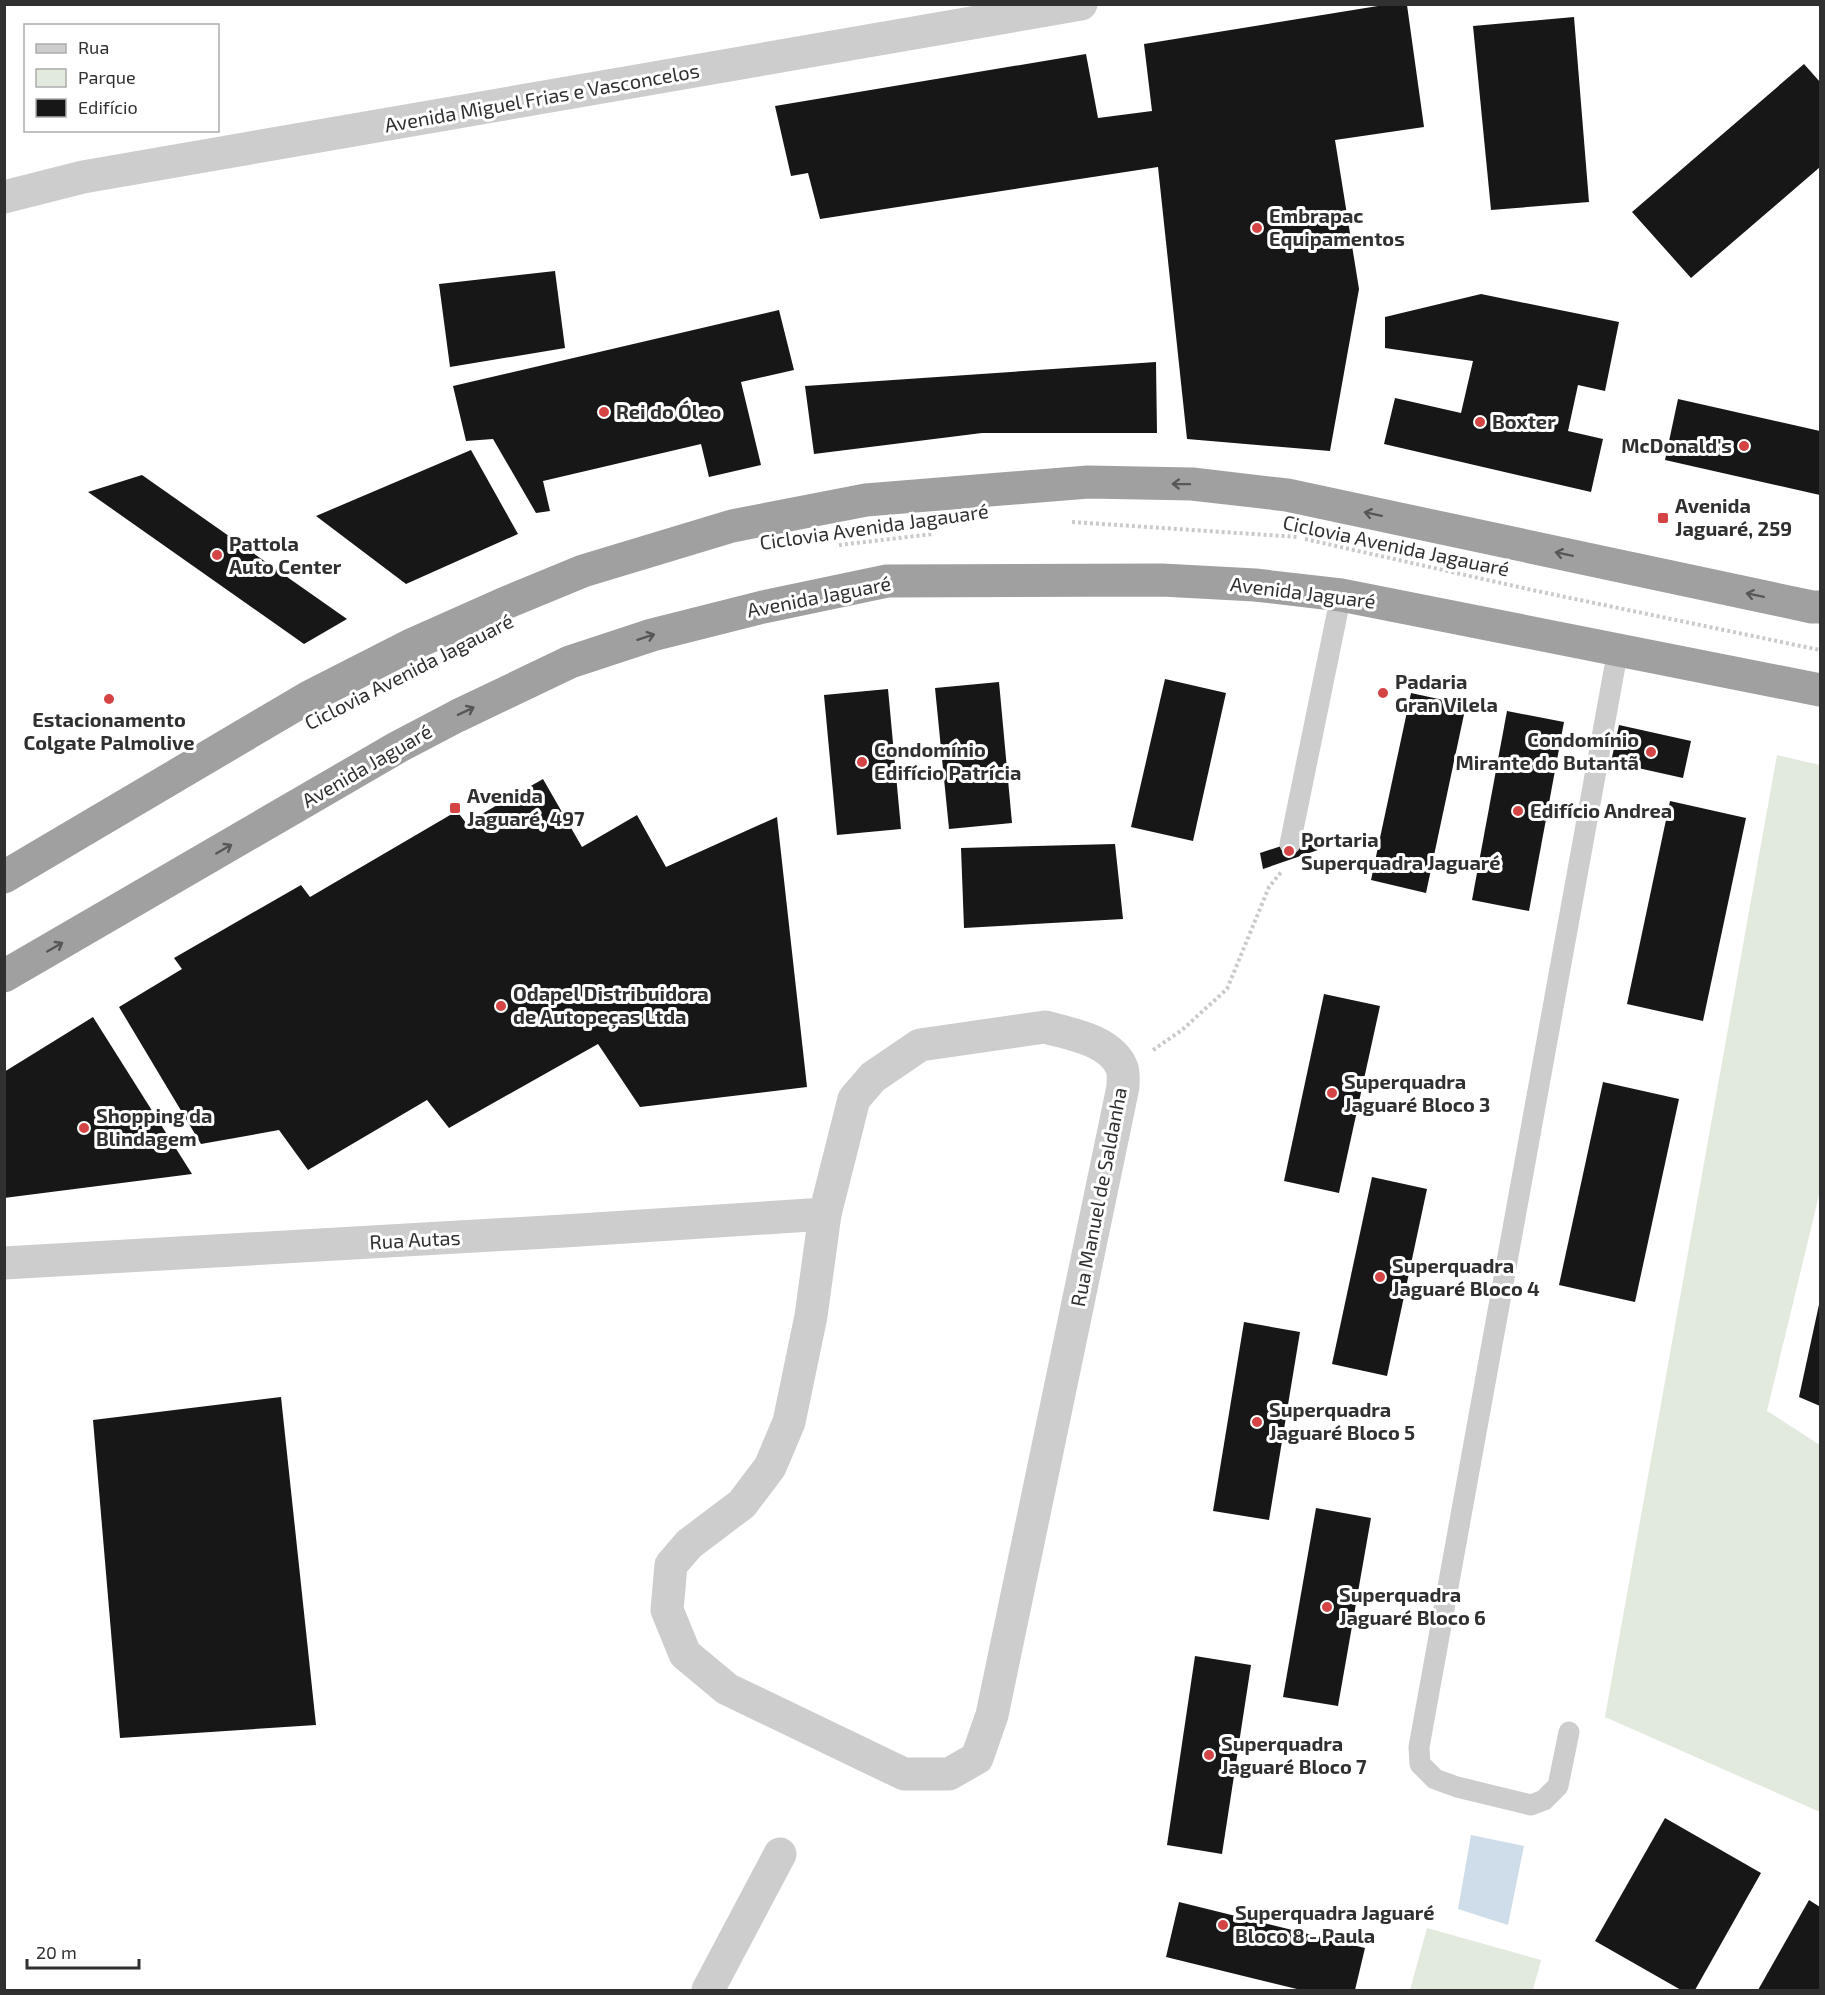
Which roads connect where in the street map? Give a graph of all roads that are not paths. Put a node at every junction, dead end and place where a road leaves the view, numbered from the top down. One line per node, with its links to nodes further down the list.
1 (1081, 4): 2 (street, Avenida Miguel Frias e Vasconcelos)
2 (4, 197)
3 (1341, 595): 5 (highway, Avenida Jaguaré); 7 (lane); 9 (highway, Avenida Jaguaré, one-way to 3)
4 (1818, 608): 8 (highway, one-way to 8)
5 (1618, 650): 6 (highway, Avenida Jaguaré); 12 (lane)
6 (1821, 690)
7 (1290, 844)
8 (4, 877)
9 (4, 976)
10 (825, 1214): 10 (street, Rua Manuel de Saldanha); 11 (street, Rua Autas)
11 (4, 1263)
12 (1569, 1732)
13 (780, 1854): 14 (street)
14 (708, 1990)

